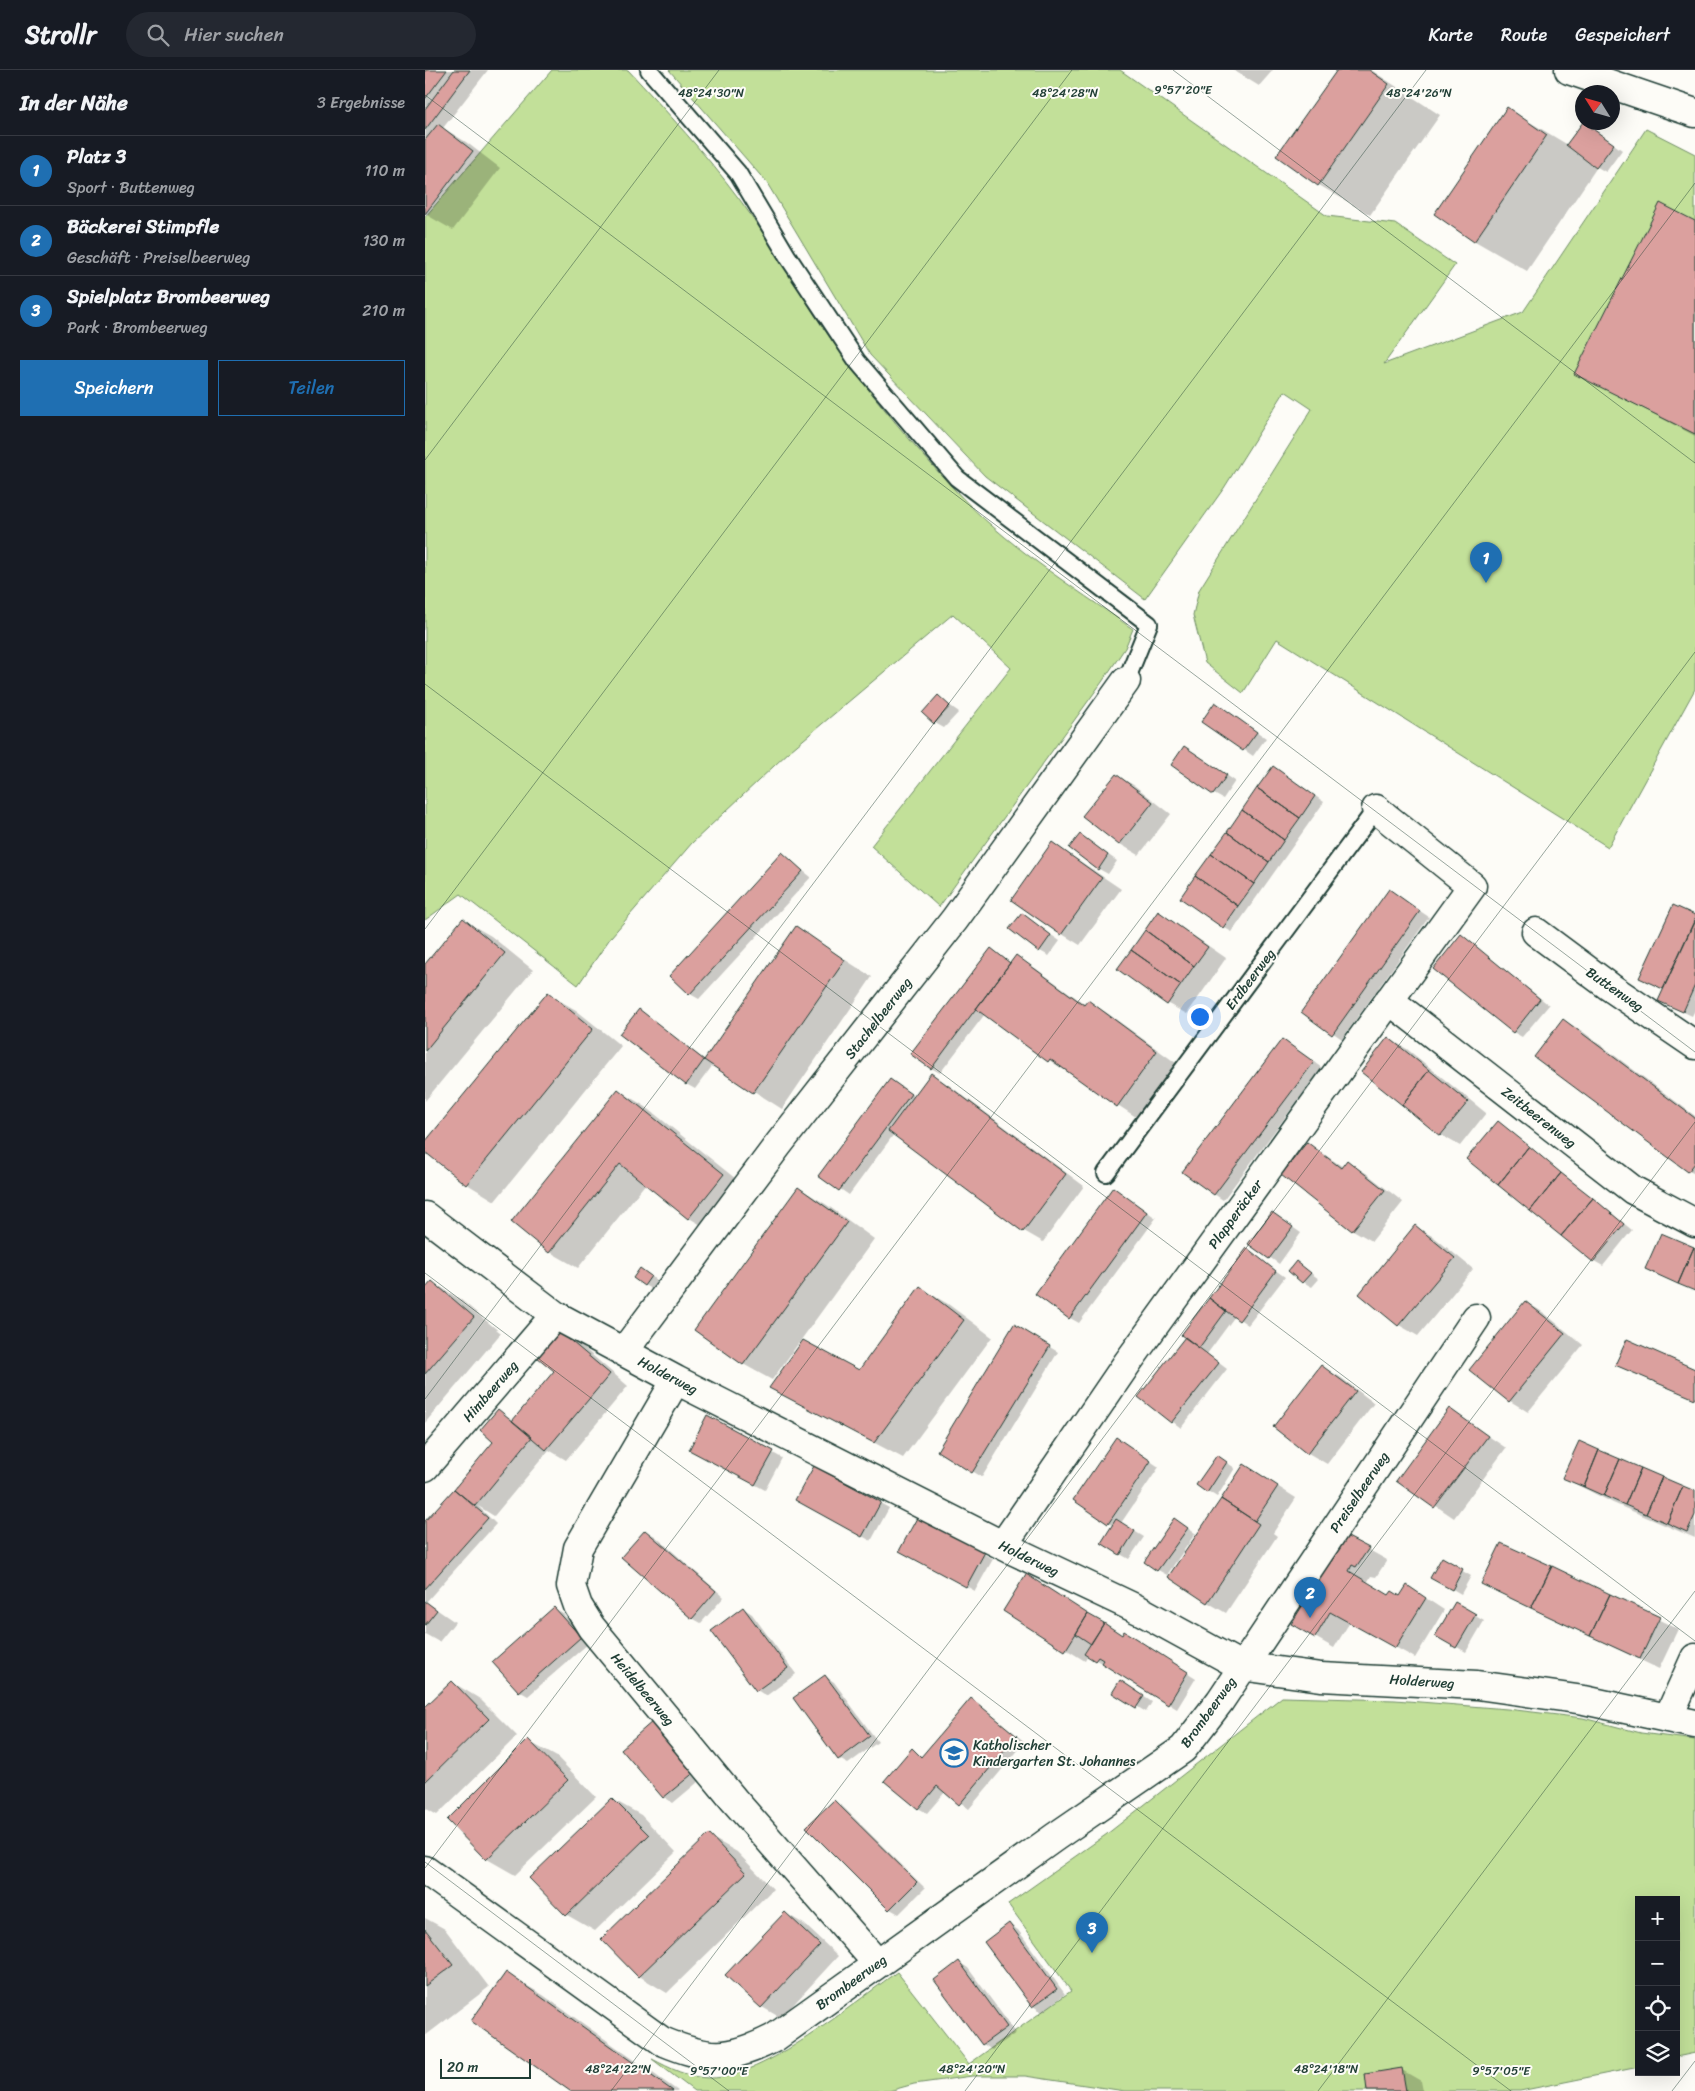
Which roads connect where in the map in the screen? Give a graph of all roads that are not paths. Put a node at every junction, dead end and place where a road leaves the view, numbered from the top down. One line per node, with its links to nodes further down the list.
1 (649, 70): 4 (lane)
2 (1569, 70): 3 (street)
3 (1695, 113)
4 (1126, 681): 14 (street, Stachelbeerweg)
5 (1376, 809): 7 (street, Plapperäcker); 9 (lane, Erdbeerweg)
6 (1536, 932): 8 (street, Buttenweg)
7 (1389, 1000): 11 (street, Zeitbeerenweg); 17 (street, Plapperäcker)
8 (1695, 1045)
9 (1106, 1173)
10 (425, 1216): 12 (street, Holderweg)
11 (1695, 1223)
12 (555, 1314): 14 (street, Holderweg); 16 (street, Himbeerweg)
13 (1477, 1318): 19 (street, Preiselbeerweg)
14 (624, 1351): 15 (street, Holderweg)
15 (676, 1380): 17 (street, Holderweg); 23 (street, Heidelbeerweg)
16 (425, 1467)
17 (1003, 1545): 19 (street, Holderweg)
18 (1695, 1658): 20 (street)
19 (1241, 1666): 20 (street, Holderweg); 23 (street, Brombeerweg)
20 (1668, 1718): 21 (street, Holderweg)
21 (1695, 1724)
22 (425, 1870): 23 (street, Brombeerweg)
23 (877, 1964)

